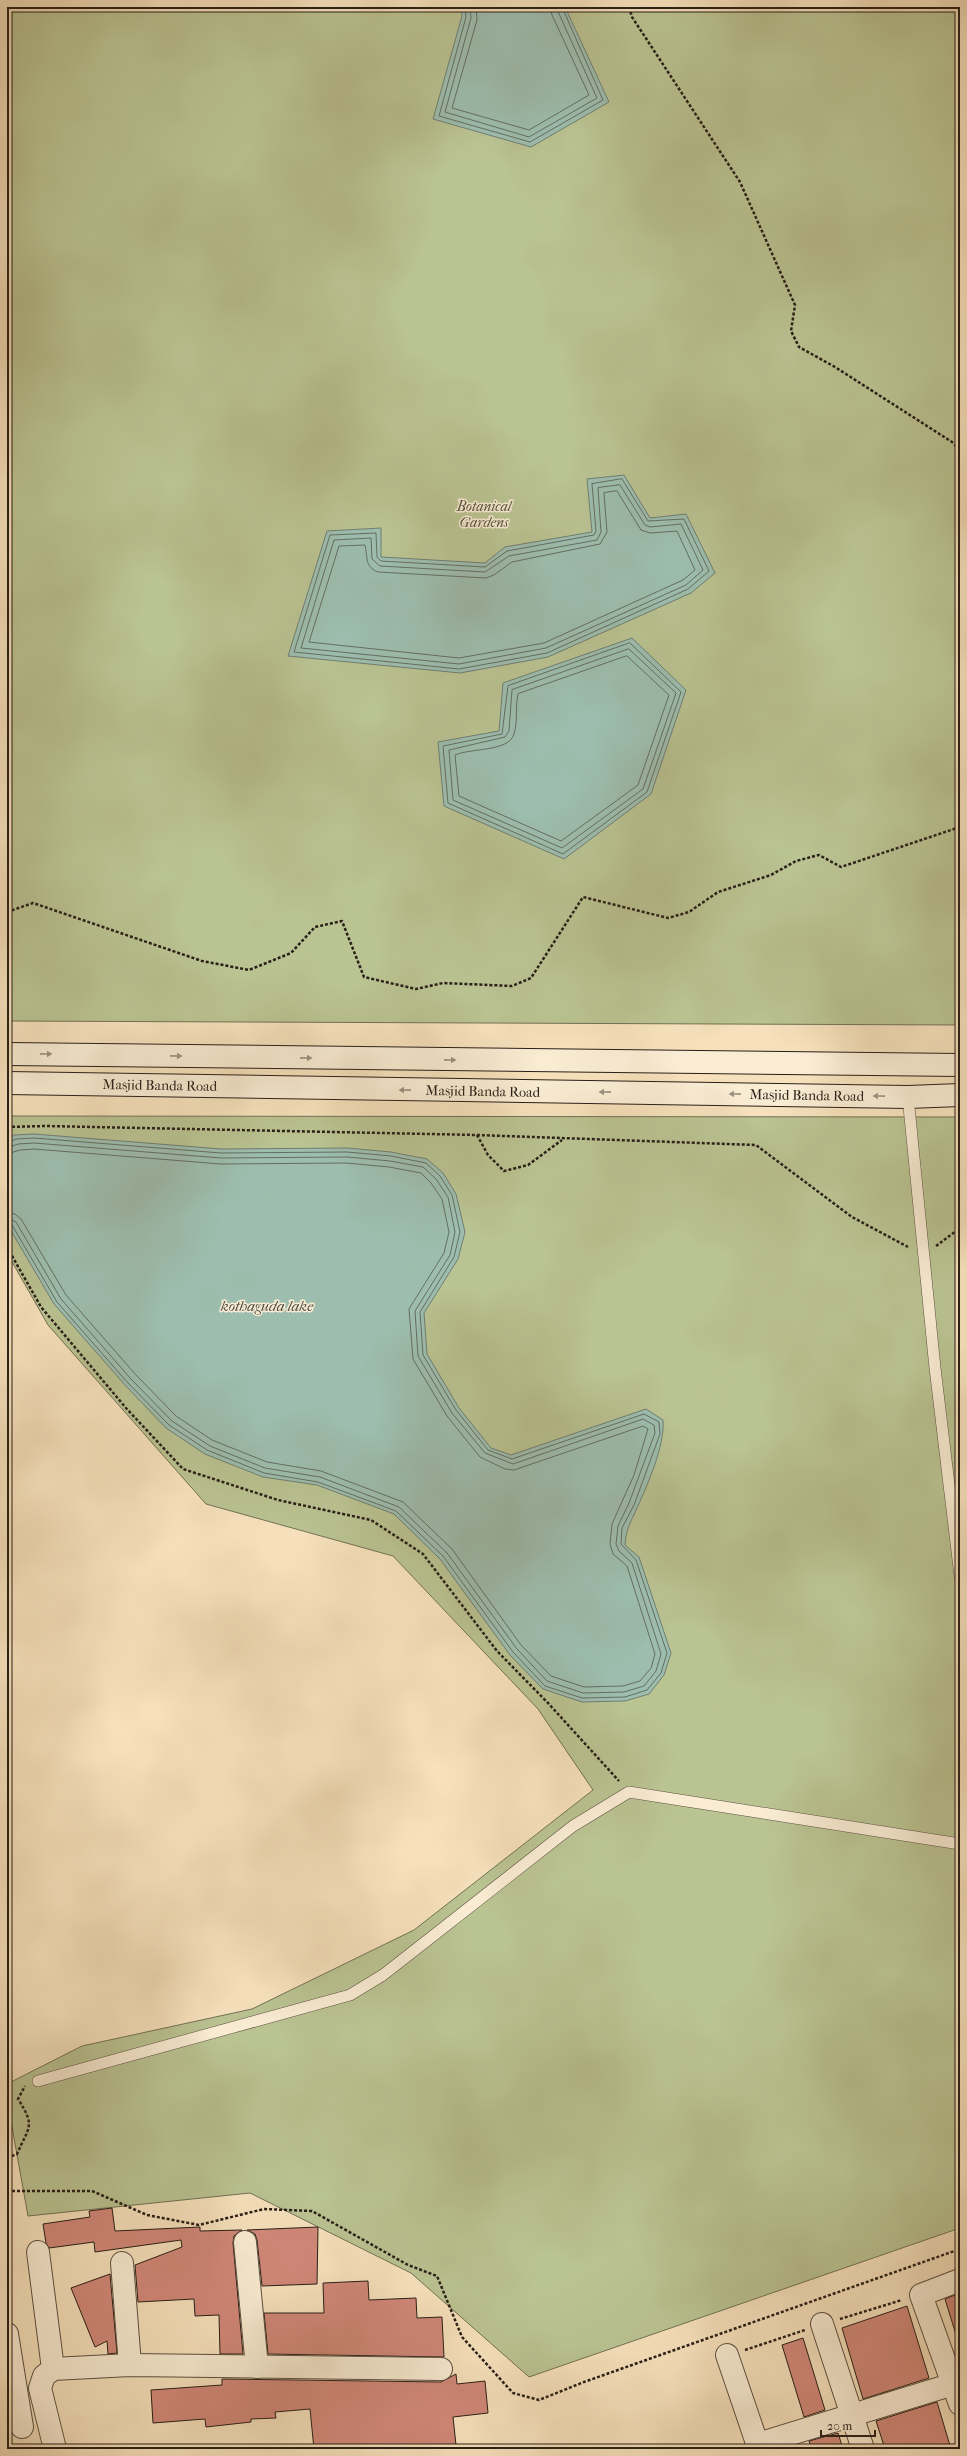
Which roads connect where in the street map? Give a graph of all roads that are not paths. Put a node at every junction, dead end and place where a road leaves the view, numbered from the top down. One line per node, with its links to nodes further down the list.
1 (7, 1054): 2 (main road, Masjid Banda Road, one-way to 2)
2 (960, 1065)
3 (7, 1083): 5 (main road, Masjid Banda Road, one-way to 3)
4 (960, 1095): 5 (main road, Masjid Banda Road)
5 (908, 1097): 6 (lane)
6 (960, 1576)
7 (960, 1844): 8 (lane)
8 (38, 2081)
9 (245, 2242): 17 (main road)
10 (38, 2252): 18 (main road)
11 (122, 2263): 16 (main road)
12 (960, 2280): 20 (main road)
13 (822, 2324): 21 (main road)
14 (7, 2334): 23 (main road)
15 (727, 2355): 24 (main road)
16 (130, 2365): 17 (main road); 18 (main road)
17 (257, 2367): 19 (main road)
18 (53, 2369): 22 (main road)
19 (441, 2369)
20 (958, 2390): 21 (main road)
21 (852, 2415): 24 (main road); 26 (main road)
22 (49, 2424): 23 (main road); 25 (main road)
23 (14, 2428)
24 (758, 2446)
25 (55, 2449)
26 (863, 2449)

